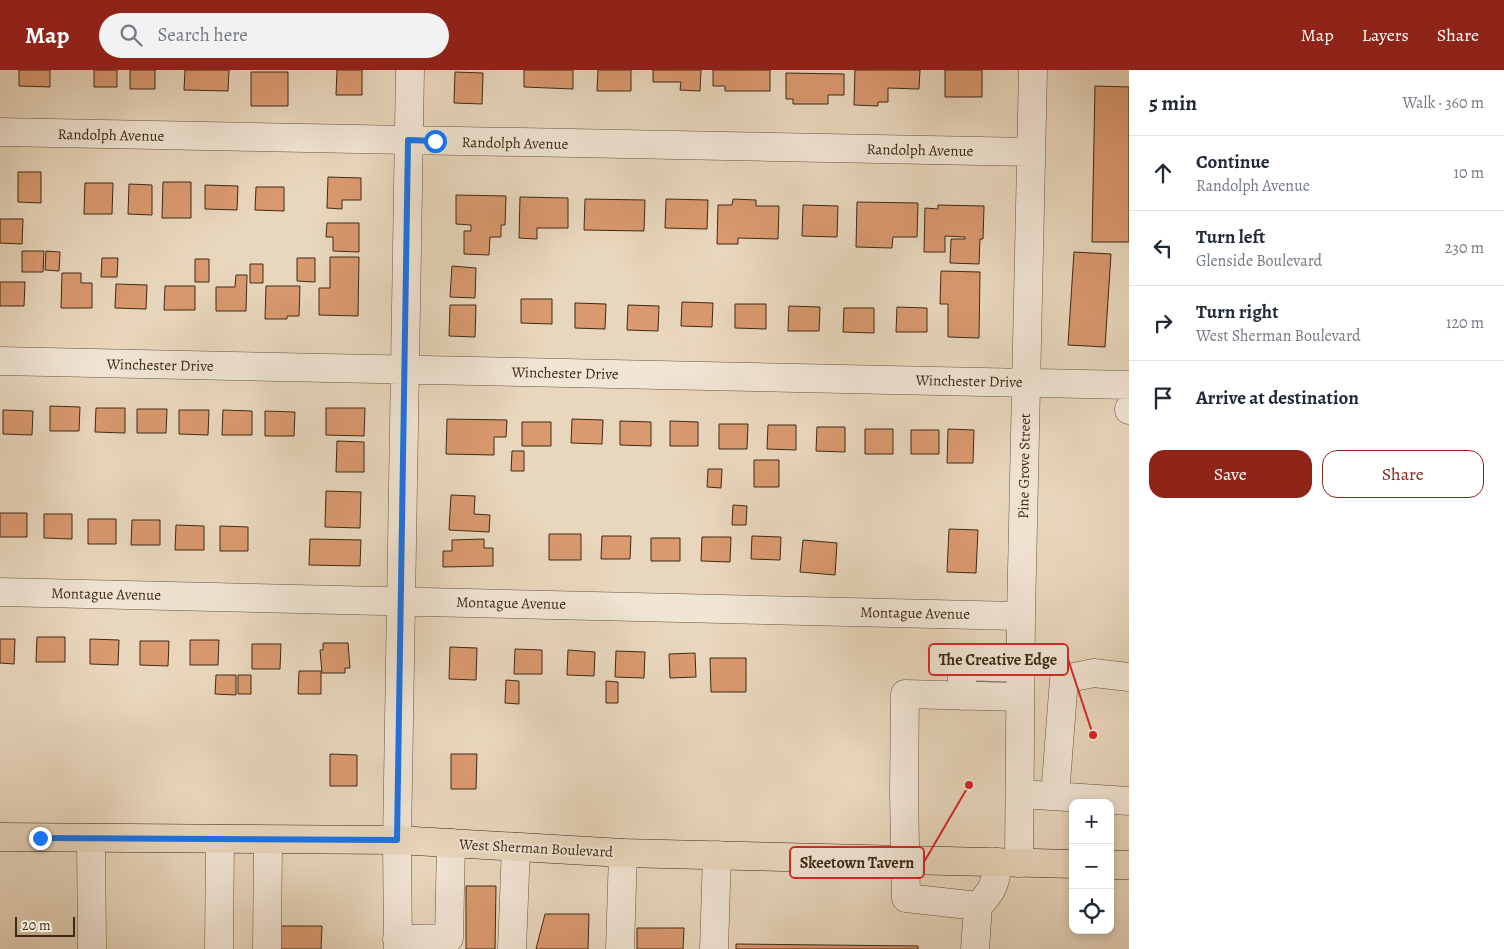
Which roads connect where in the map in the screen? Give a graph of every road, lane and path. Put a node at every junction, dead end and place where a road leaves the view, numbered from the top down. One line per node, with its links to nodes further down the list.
1 (410, 70): 4 (street)
2 (1033, 70): 5 (street, Pine Grove Street)
3 (0, 132): 4 (street, Randolph Avenue)
4 (408, 140): 5 (street, Randolph Avenue); 7 (street)
5 (1031, 152): 8 (street, Pine Grove Street)
6 (0, 361): 7 (street, Winchester Drive)
7 (404, 370): 8 (street, Winchester Drive); 11 (street)
8 (1026, 382): 9 (street, Winchester Drive); 12 (street, Pine Grove Street)
9 (1129, 386)
10 (0, 592): 11 (street, Montague Avenue)
11 (401, 600): 12 (street, Montague Avenue); 24 (street)
12 (1021, 616): 13 (street, Pine Grove Street)
13 (1021, 668): 15 (street); 16 (street, Pine Grove Street)
14 (1129, 677): 18 (street)
15 (962, 696): 16 (street); 29 (street)
16 (1020, 697): 17 (street, Pine Grove Street)
17 (1019, 794): 18 (street); 30 (street, Pine Grove Street)
18 (1055, 796): 19 (street)
19 (1129, 801)
20 (0, 837): 21 (main road, West Sherman Boulevard)
21 (91, 838): 22 (main road, West Sherman Boulevard); 36 (street)
22 (220, 839): 23 (main road, West Sherman Boulevard); 37 (street)
23 (268, 840): 24 (main road, West Sherman Boulevard); 38 (street)
24 (397, 840): 25 (main road, West Sherman Boulevard); 35 (street)
25 (451, 843): 26 (main road, West Sherman Boulevard); 35 (street)
26 (516, 847): 27 (main road, West Sherman Boulevard); 39 (street)
27 (622, 853): 28 (main road, West Sherman Boulevard); 40 (street)
28 (717, 855): 29 (main road, West Sherman Boulevard); 41 (street)
29 (907, 860): 30 (main road, West Sherman Boulevard); 34 (street)
30 (1008, 863): 31 (main road, West Sherman Boulevard); 34 (street, Pine Grove Street)
31 (1069, 864)
32 (1114, 865): 33 (main road)
33 (1129, 865)
34 (978, 906): 42 (street)
35 (398, 944)
36 (92, 949)
37 (219, 949)
38 (267, 949)
39 (512, 949)
40 (620, 949)
41 (714, 949)
42 (975, 949)

